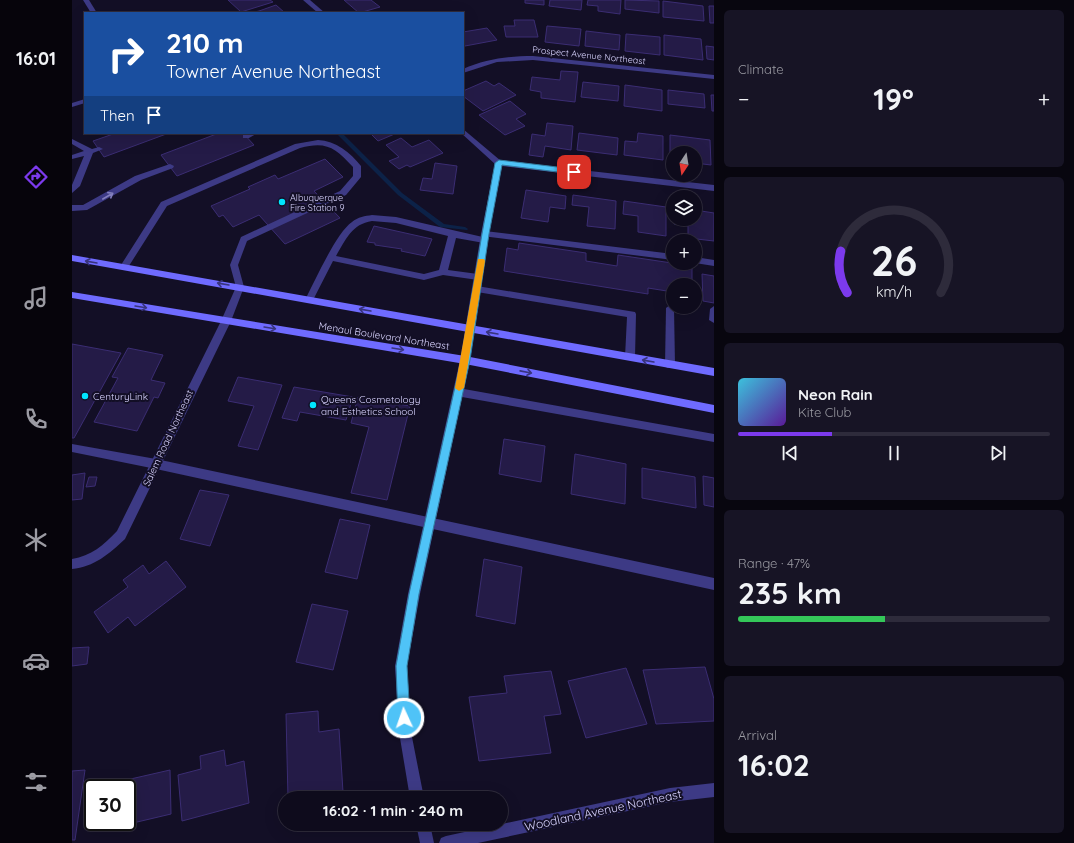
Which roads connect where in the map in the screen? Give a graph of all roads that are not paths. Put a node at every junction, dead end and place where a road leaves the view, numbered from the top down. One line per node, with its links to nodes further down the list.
1 (86, 0): 3 (street)
2 (306, 0): 4 (street)
3 (93, 12)
4 (321, 12)
5 (464, 71): 6 (street, Prospect Avenue Northeast)
6 (714, 77)
7 (84, 101): 8 (street)
8 (72, 104)
9 (464, 132): 16 (street)
10 (251, 134): 11 (street)
11 (246, 136)
12 (72, 141): 14 (street)
13 (99, 149): 14 (street)
14 (90, 151): 15 (street); 19 (street)
15 (72, 157)
16 (499, 163): 18 (street); 22 (street)
17 (170, 166): 20 (street, one-way to 17)
18 (714, 188)
19 (72, 190)
20 (72, 208)
21 (453, 234): 22 (street); 25 (street); 29 (street)
22 (485, 237): 23 (street); 30 (street)
23 (666, 257)
24 (72, 258): 28 (main road, Menaul Boulevard Northeast, one-way to 24)
25 (332, 258): 29 (street); 34 (street)
26 (702, 261): 27 (street)
27 (714, 263)
28 (124, 267): 31 (main road, Menaul Boulevard Northeast, one-way to 28); 31 (street)
29 (443, 272): 30 (street)
30 (478, 277): 32 (street)
31 (240, 287): 34 (main road, Menaul Boulevard Northeast); 38 (street, Salem Road Northeast)
32 (476, 289): 39 (street); 40 (street)
33 (72, 295): 38 (main road, Menaul Boulevard Northeast, one-way to 38)
34 (309, 300): 39 (main road, Menaul Boulevard Northeast, one-way to 34)
35 (714, 309): 37 (street)
36 (670, 314): 42 (street)
37 (714, 320)
38 (226, 321): 41 (main road, Menaul Boulevard Northeast, one-way to 41); 48 (street, Salem Road Northeast)
39 (470, 330): 40 (main road, Menaul Boulevard Northeast, one-way to 39); 41 (street)
40 (630, 358): 42 (main road, Menaul Boulevard Northeast, one-way to 40)
41 (465, 360): 44 (street); 45 (main road, Menaul Boulevard Northeast, one-way to 45)
42 (670, 364): 43 (main road, Menaul Boulevard Northeast)
43 (714, 372)
44 (459, 392): 46 (street); 49 (street)
45 (714, 409)
46 (714, 438)
47 (72, 448): 48 (street)
48 (156, 464): 49 (street); 50 (street, Salem Road Northeast)
49 (430, 522): 51 (street); 53 (street)
50 (72, 564)
51 (714, 584)
52 (714, 790): 56 (street, Woodland Avenue Northeast)
53 (417, 791)
54 (424, 831): 55 (street)
55 (427, 843)
56 (446, 843)

